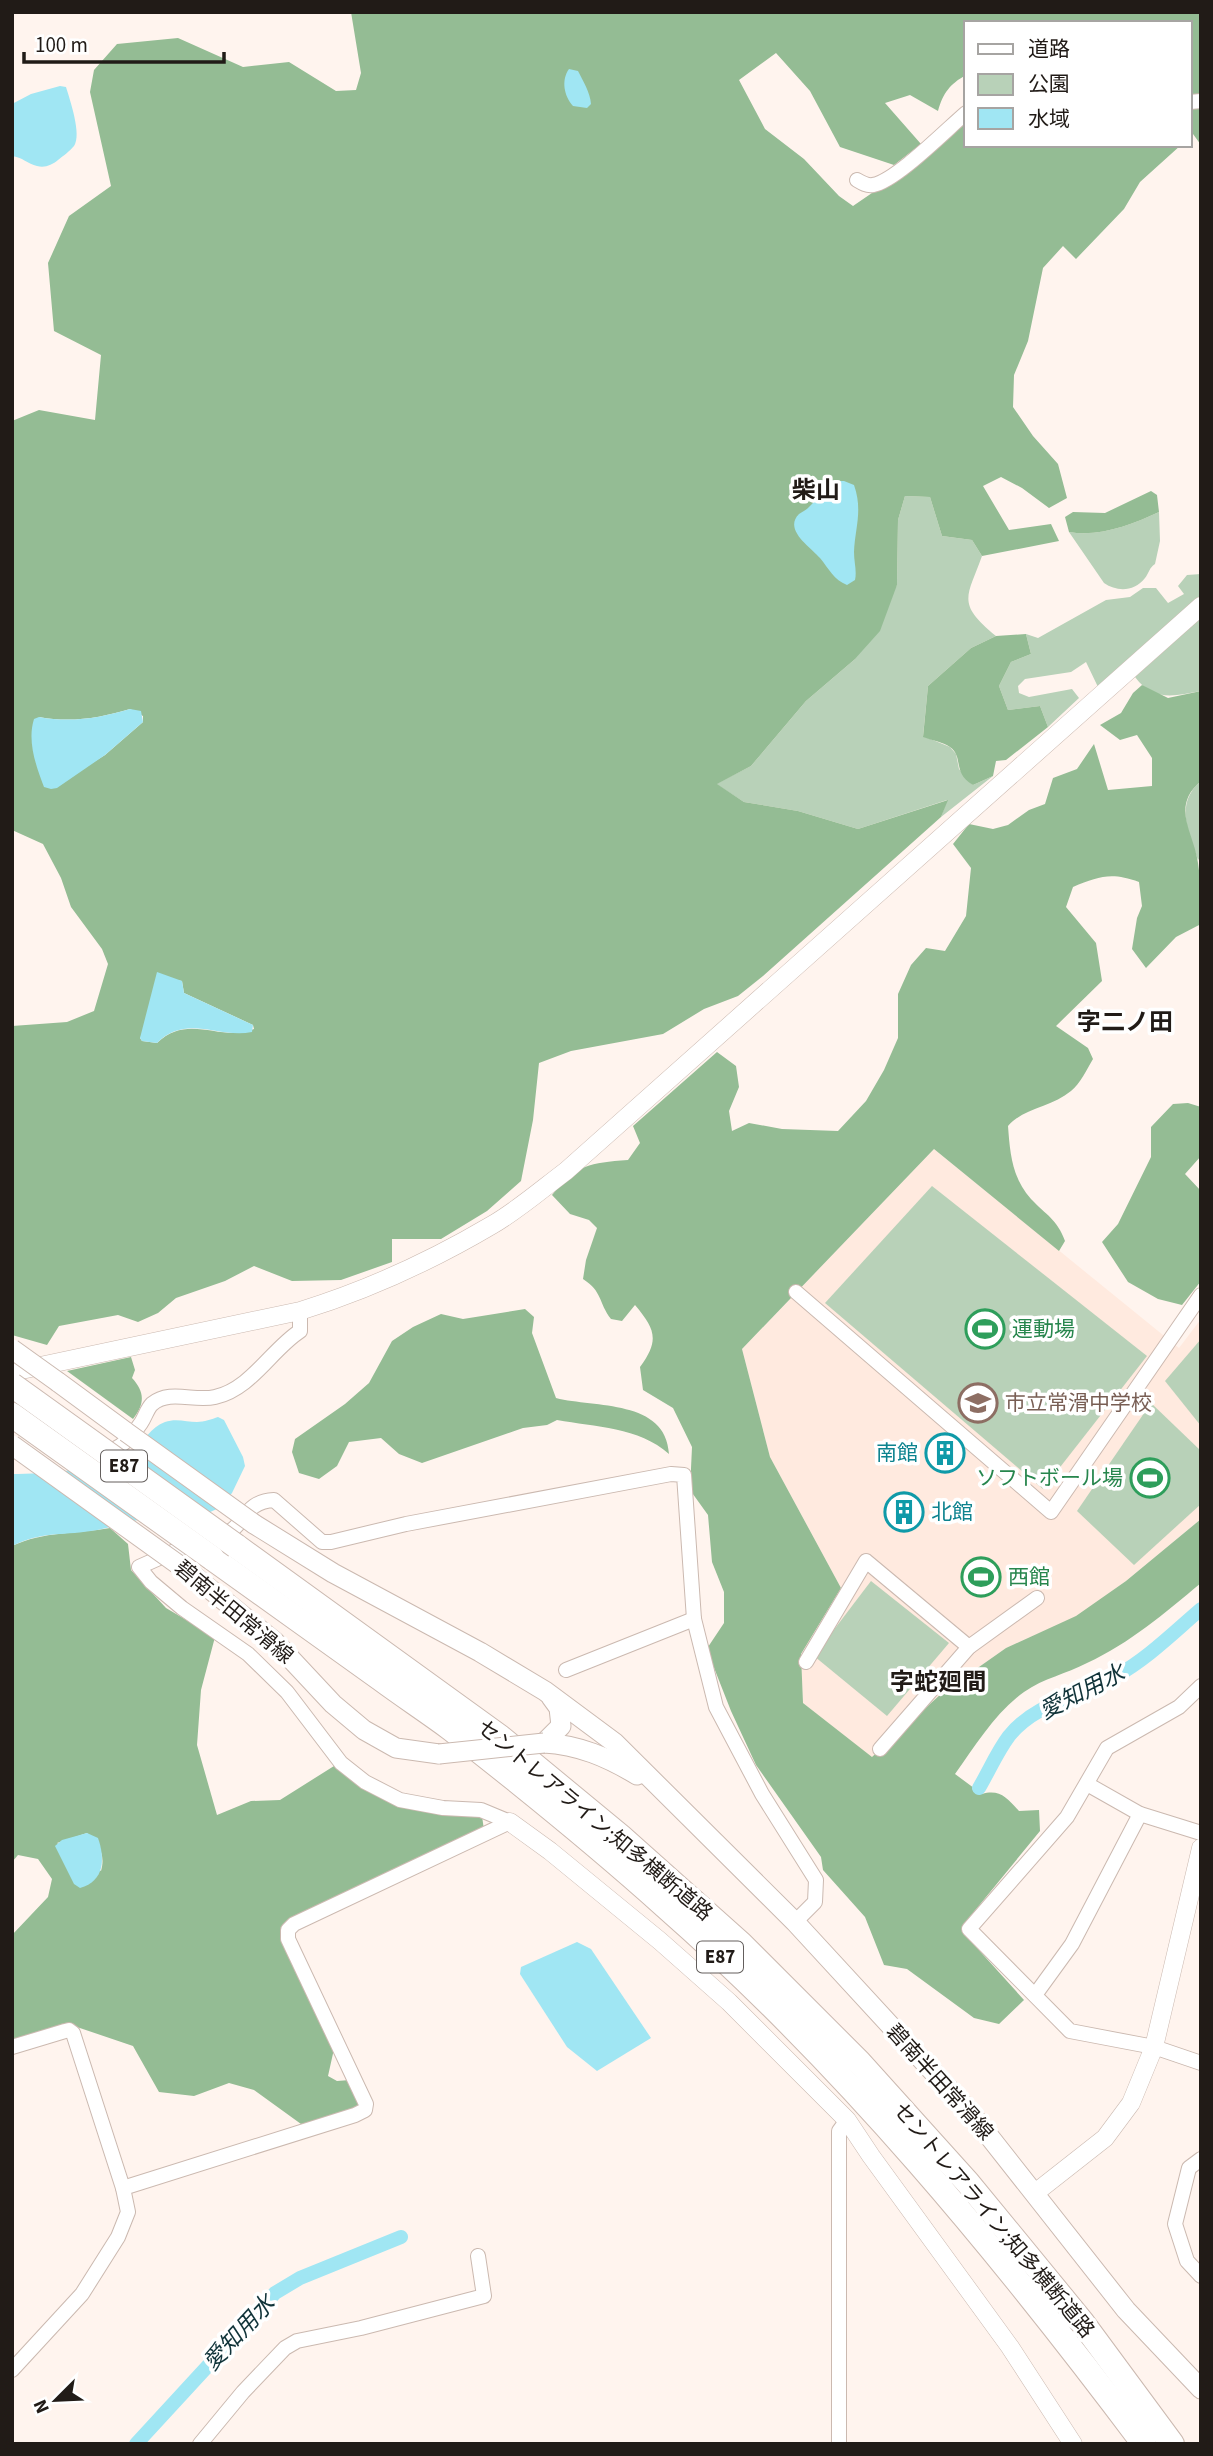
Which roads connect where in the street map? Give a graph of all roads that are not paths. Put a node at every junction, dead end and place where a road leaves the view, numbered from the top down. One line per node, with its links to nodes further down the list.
1 (964, 115): 2 (street)
2 (857, 180)
3 (1201, 607): 6 (street)
4 (796, 1292): 5 (street)
5 (1201, 1295)
6 (300, 1311): 8 (street); 12 (street)
7 (12, 1349): 19 (main road, 碧南半田常滑線, bridge)
8 (12, 1372)
9 (12, 1385): 42 (highway, セントレアライン;知多横断道路 / E87, bridge)
10 (12, 1415): 46 (highway, セントレアライン;知多横断道路 / E87, bridge)
11 (12, 1445): 20 (main road, 碧南半田常滑線, bridge)
12 (12, 1459)
13 (1037, 1598): 15 (street)
14 (694, 1619): 17 (street); 25 (street); 29 (street)
15 (968, 1647): 16 (street); 21 (street)
16 (806, 1662)
17 (566, 1670)
18 (1201, 1686): 22 (street)
19 (545, 1691): 20 (main road, 碧南半田常滑線); 23 (main road, 碧南半田常滑線)
20 (544, 1743): 23 (main road, 碧南半田常滑線)
21 (880, 1749)
22 (1087, 1784): 24 (street); 30 (street)
23 (662, 1790): 29 (main road, 碧南半田常滑線)
24 (1140, 1814): 26 (street); 30 (street)
25 (510, 1822): 34 (street); 36 (street)
26 (1201, 1832)
27 (1201, 1848): 28 (street)
28 (1194, 1899): 32 (street)
29 (795, 1922): 37 (main road, 碧南半田常滑線)
30 (1035, 1996): 32 (street)
31 (12, 2047): 36 (street)
32 (1154, 2047): 33 (street); 37 (street)
33 (1201, 2063)
34 (847, 2120): 44 (street); 45 (street)
35 (1201, 2159): 39 (street)
36 (123, 2188): 40 (street)
37 (1035, 2193): 41 (main road, 碧南半田常滑線)
38 (478, 2256): 43 (street)
39 (1201, 2276)
40 (12, 2370)
41 (1201, 2389)
42 (1132, 2390): 47 (highway, セントレアライン;知多横断道路 / E87); 48 (highway)
43 (200, 2444)
44 (839, 2444)
45 (1073, 2444)
46 (1144, 2444)
47 (1172, 2444)
48 (1189, 2444)

